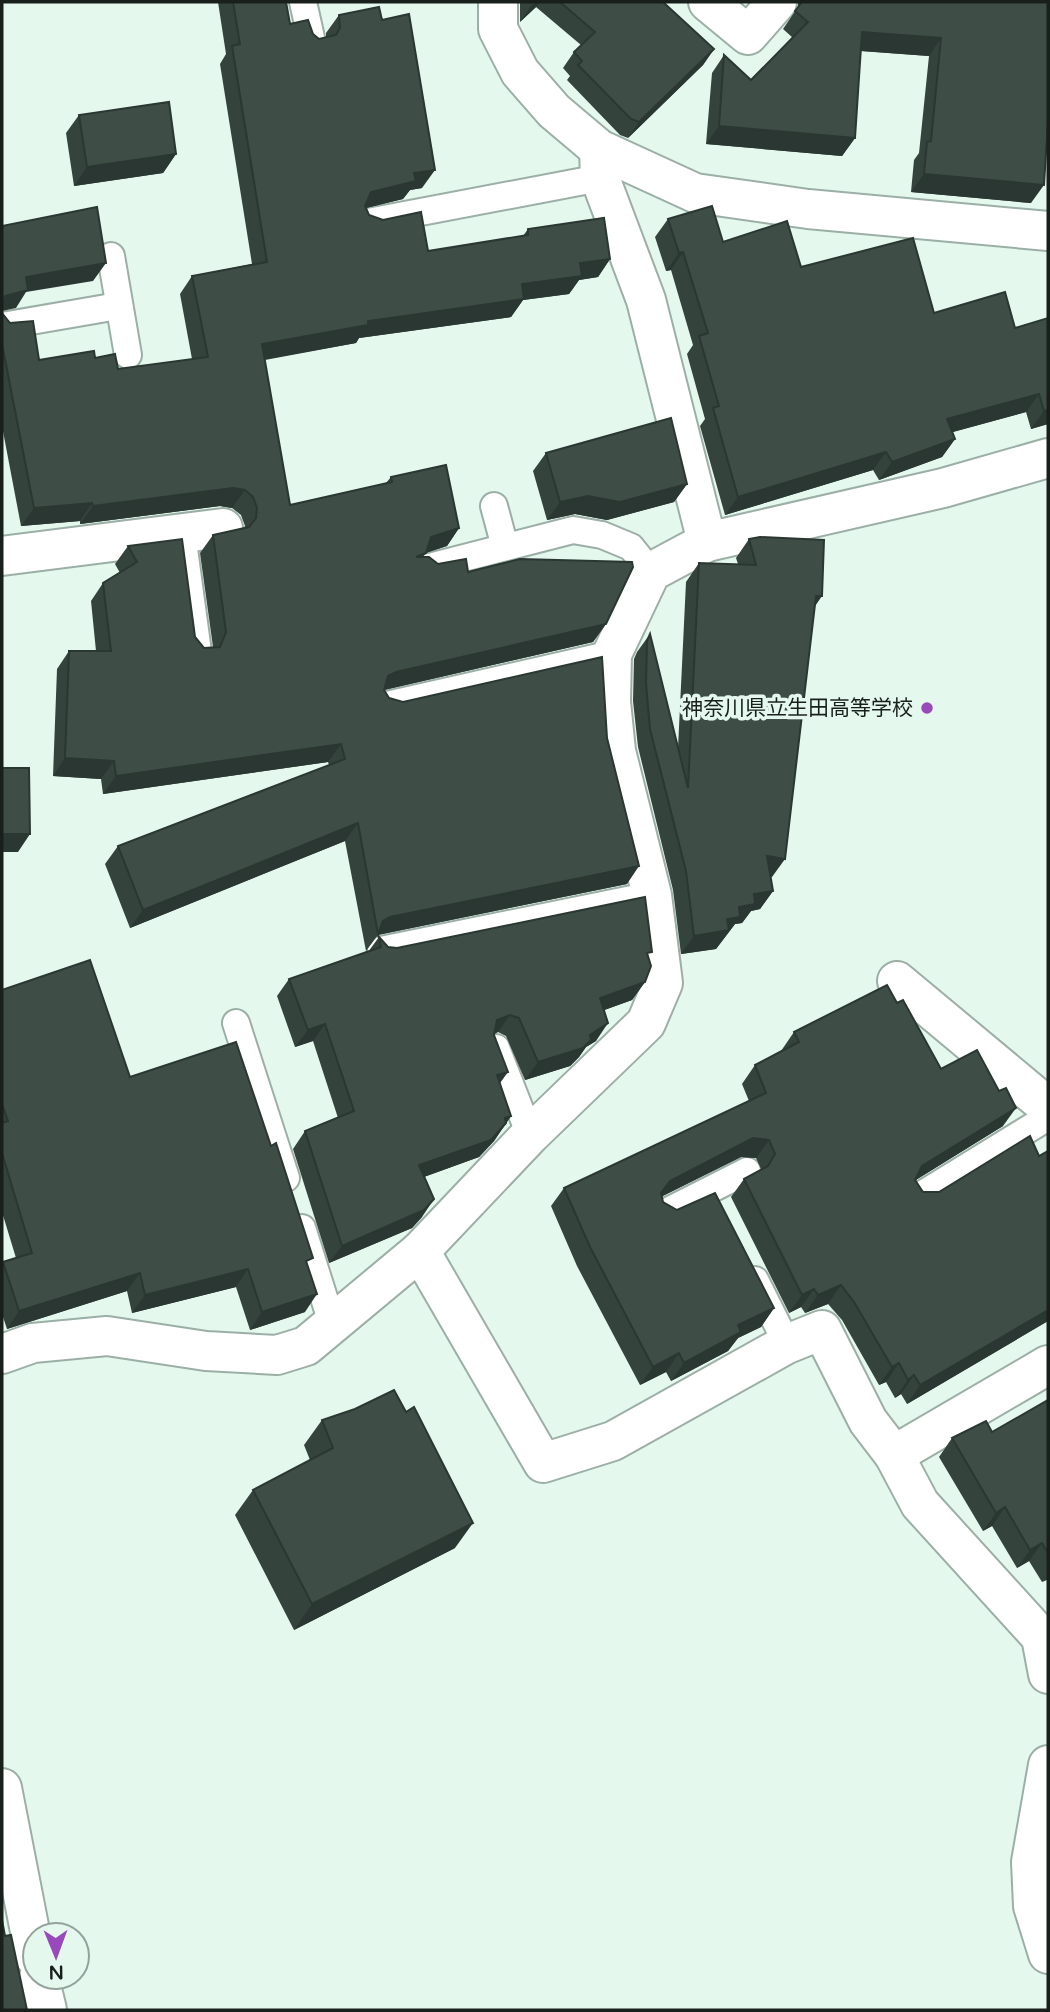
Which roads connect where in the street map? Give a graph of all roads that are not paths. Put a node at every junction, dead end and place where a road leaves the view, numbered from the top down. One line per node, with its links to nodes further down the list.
1 (303, 2): 5 (lane)
2 (498, 2): 6 (street)
3 (708, 2): 4 (street)
4 (777, 2)
5 (312, 42)
6 (600, 163): 7 (lane); 8 (street); 17 (street)
7 (368, 222)
8 (1048, 231)
9 (111, 256): 10 (lane)
10 (118, 306): 11 (lane); 12 (lane)
11 (2, 326)
12 (128, 355)
13 (1048, 458): 17 (street)
14 (494, 506): 18 (lane)
15 (223, 528): 16 (street)
16 (183, 534): 19 (street); 22 (lane)
17 (707, 542): 21 (street)
18 (505, 547): 20 (lane); 21 (lane)
19 (2, 556)
20 (429, 566)
21 (650, 572): 23 (street)
22 (198, 652)
23 (612, 654): 24 (lane); 25 (street)
24 (387, 705)
25 (652, 895): 26 (lane); 32 (street)
26 (381, 950)
27 (897, 981): 30 (street)
28 (236, 1023): 40 (lane)
29 (496, 1048): 32 (lane)
30 (1048, 1107)
31 (1048, 1117): 35 (lane)
32 (530, 1135): 38 (street)
33 (747, 1171): 34 (lane)
34 (710, 1191): 36 (lane); 37 (lane)
35 (918, 1197)
36 (664, 1213)
37 (722, 1215)
38 (420, 1251): 40 (street); 41 (street)
39 (746, 1262): 41 (lane)
40 (332, 1322): 42 (street)
41 (787, 1344): 44 (street)
42 (2, 1354)
43 (1048, 1365): 44 (street)
44 (894, 1455): 45 (street)
45 (1044, 1635): 46 (street)
46 (1048, 1674)
47 (1048, 1765): 49 (street)
48 (2, 1787): 50 (street)
49 (1040, 1901): 51 (street)
50 (28, 1921)
51 (1048, 1954)
52 (42, 1991): 53 (street)
53 (47, 2010)

